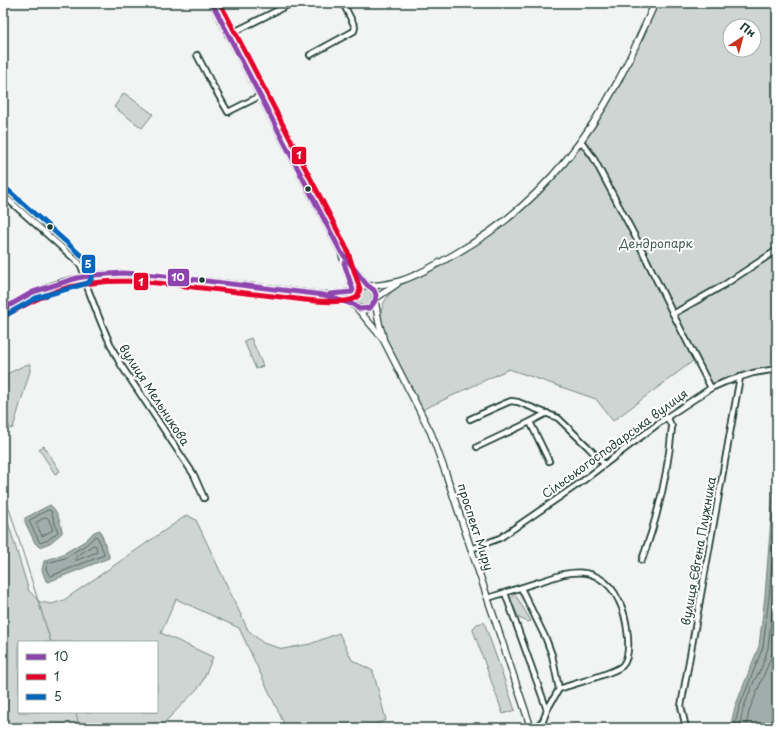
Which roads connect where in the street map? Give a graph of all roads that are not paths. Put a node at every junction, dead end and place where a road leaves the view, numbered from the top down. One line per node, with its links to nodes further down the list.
1 (212, 3): 5 (main road)
2 (292, 3): 5 (street)
3 (344, 3): 7 (street)
4 (655, 3): 9 (main road)
5 (228, 35): 8 (main road)
6 (197, 54): 8 (street)
7 (310, 56)
8 (260, 96): 12 (main road)
9 (581, 142): 14 (main road); 21 (street)
10 (3, 194): 13 (street, вулиця Мельникова)
11 (777, 250): 21 (street)
12 (341, 252): 15 (main road); 16 (main road)
13 (85, 277): 17 (main road); 20 (main road); 33 (street, вулиця Мельникова)
14 (402, 280): 15 (main road); 18 (main road)
15 (369, 286): 16 (main road); 18 (main road)
16 (353, 291): 17 (main road); 19 (main road)
17 (324, 295): 19 (main road)
18 (376, 300): 19 (main road); 22 (main road, проспект Миру)
19 (355, 306): 22 (main road, проспект Миру)
20 (3, 309)
21 (673, 314): 25 (street)
22 (383, 339): 34 (main road, проспект Миру)
23 (777, 369): 24 (street, Сільськогосподарська вулиця)
24 (740, 377): 25 (street, Сільськогосподарська вулиця); 43 (street, вулиця Євгена Плужника)
25 (711, 388): 27 (street, Сільськогосподарська вулиця)
26 (547, 413): 28 (street); 29 (street); 32 (street)
27 (668, 417): 32 (street, Сільськогосподарська вулиця); 35 (street)
28 (470, 419)
29 (530, 422): 30 (street); 31 (street)
30 (476, 447)
31 (549, 461)
32 (604, 464): 34 (street, Сільськогосподарська вулиця)
33 (204, 498)
34 (471, 549): 38 (main road, проспект Миру)
35 (642, 560)
36 (521, 588): 37 (street); 39 (street); 39 (street)
37 (505, 593): 38 (street); 40 (street)
38 (488, 598): 41 (main road, проспект Миру)
39 (559, 689): 40 (street)
40 (546, 712): 42 (street)
41 (531, 728)
42 (534, 728)
43 (686, 728)

